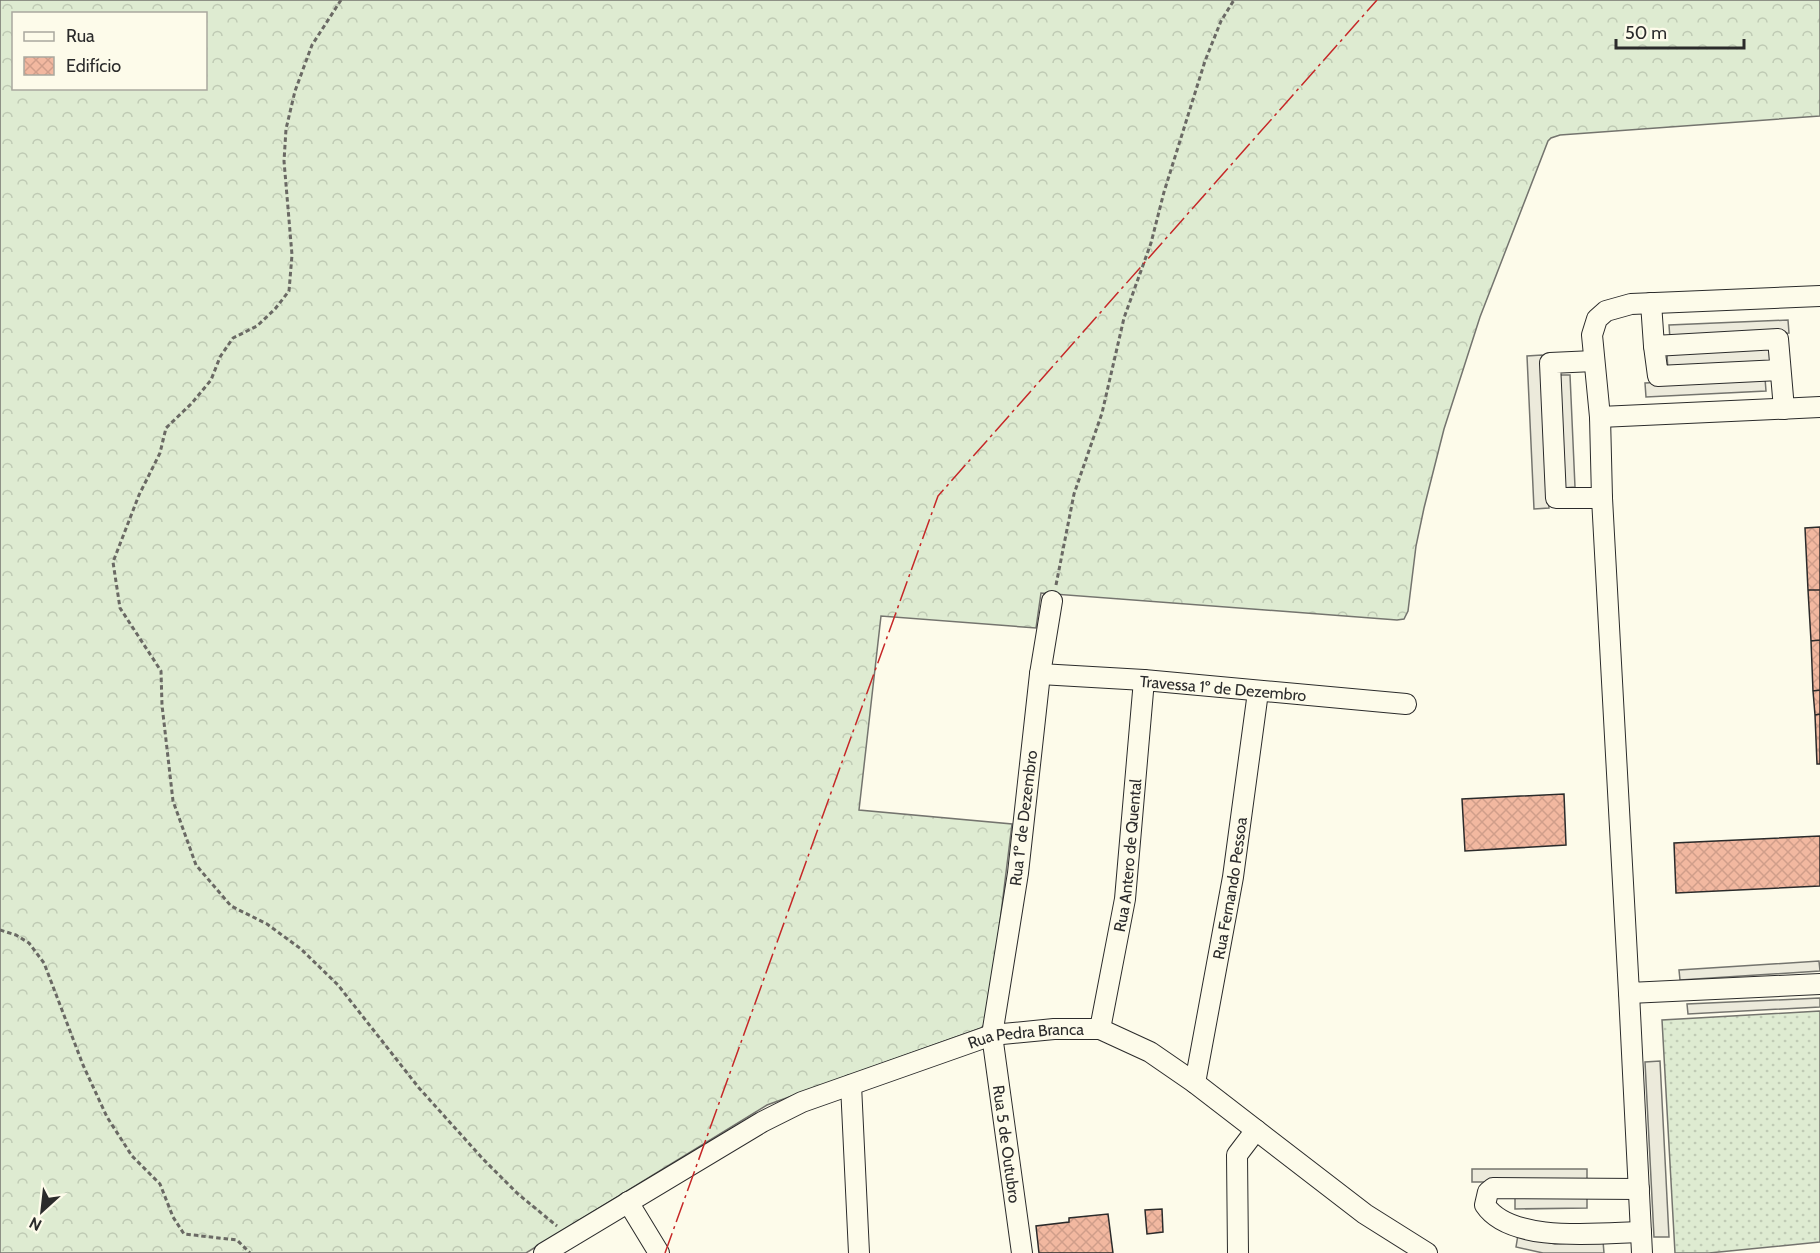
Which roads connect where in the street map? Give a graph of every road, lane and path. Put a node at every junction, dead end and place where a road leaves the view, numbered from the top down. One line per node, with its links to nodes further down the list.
1 (341, 0): 28 (path)
2 (1234, 0): 12 (path)
3 (1820, 296): 4 (street)
4 (1651, 303): 5 (street); 6 (street)
5 (1654, 346): 7 (street); 7 (street)
6 (1594, 361): 10 (street); 11 (street)
7 (1780, 370): 9 (street)
8 (1820, 407): 9 (street)
9 (1784, 408): 10 (street)
10 (1600, 417): 11 (street)
11 (1602, 498): 19 (street)
12 (1052, 601): 13 (street, Rua 1º de Dezembro)
13 (1040, 674): 14 (street, Travessa 1º de Dezembro); 21 (street, Rua 1º de Dezembro)
14 (1144, 681): 15 (street, Travessa 1º de Dezembro); 20 (street, Rua Antero de Quental)
15 (1258, 692): 16 (street, Travessa 1º de Dezembro); 22 (street, Rua Fernando Pessoa)
16 (1406, 704)
17 (0, 930): 29 (path)
18 (1820, 984): 19 (street)
19 (1629, 993): 25 (street)
20 (1100, 1029): 21 (street, Rua Pedra Branca); 22 (street, Rua Pedra Branca)
21 (992, 1035): 23 (street, Rua Pedra Branca); 33 (street, Rua 5 de Outubro)
22 (1195, 1083): 24 (street, Rua Pedra Branca)
23 (851, 1085): 26 (street, Rua Pedra Branca); 32 (street)
24 (1256, 1130): 34 (street); 35 (street, Rua Pedra Branca)
25 (1639, 1189): 27 (street); 27 (street)
26 (628, 1202): 28 (street, Rua Pedra Branca); 31 (street)
27 (1641, 1232): 36 (street)
28 (568, 1238): 30 (street, Rua Pedra Branca)
29 (250, 1253)
30 (544, 1253)
31 (659, 1253)
32 (859, 1253)
33 (1022, 1253)
34 (1238, 1253)
35 (1427, 1253)
36 (1642, 1253)

